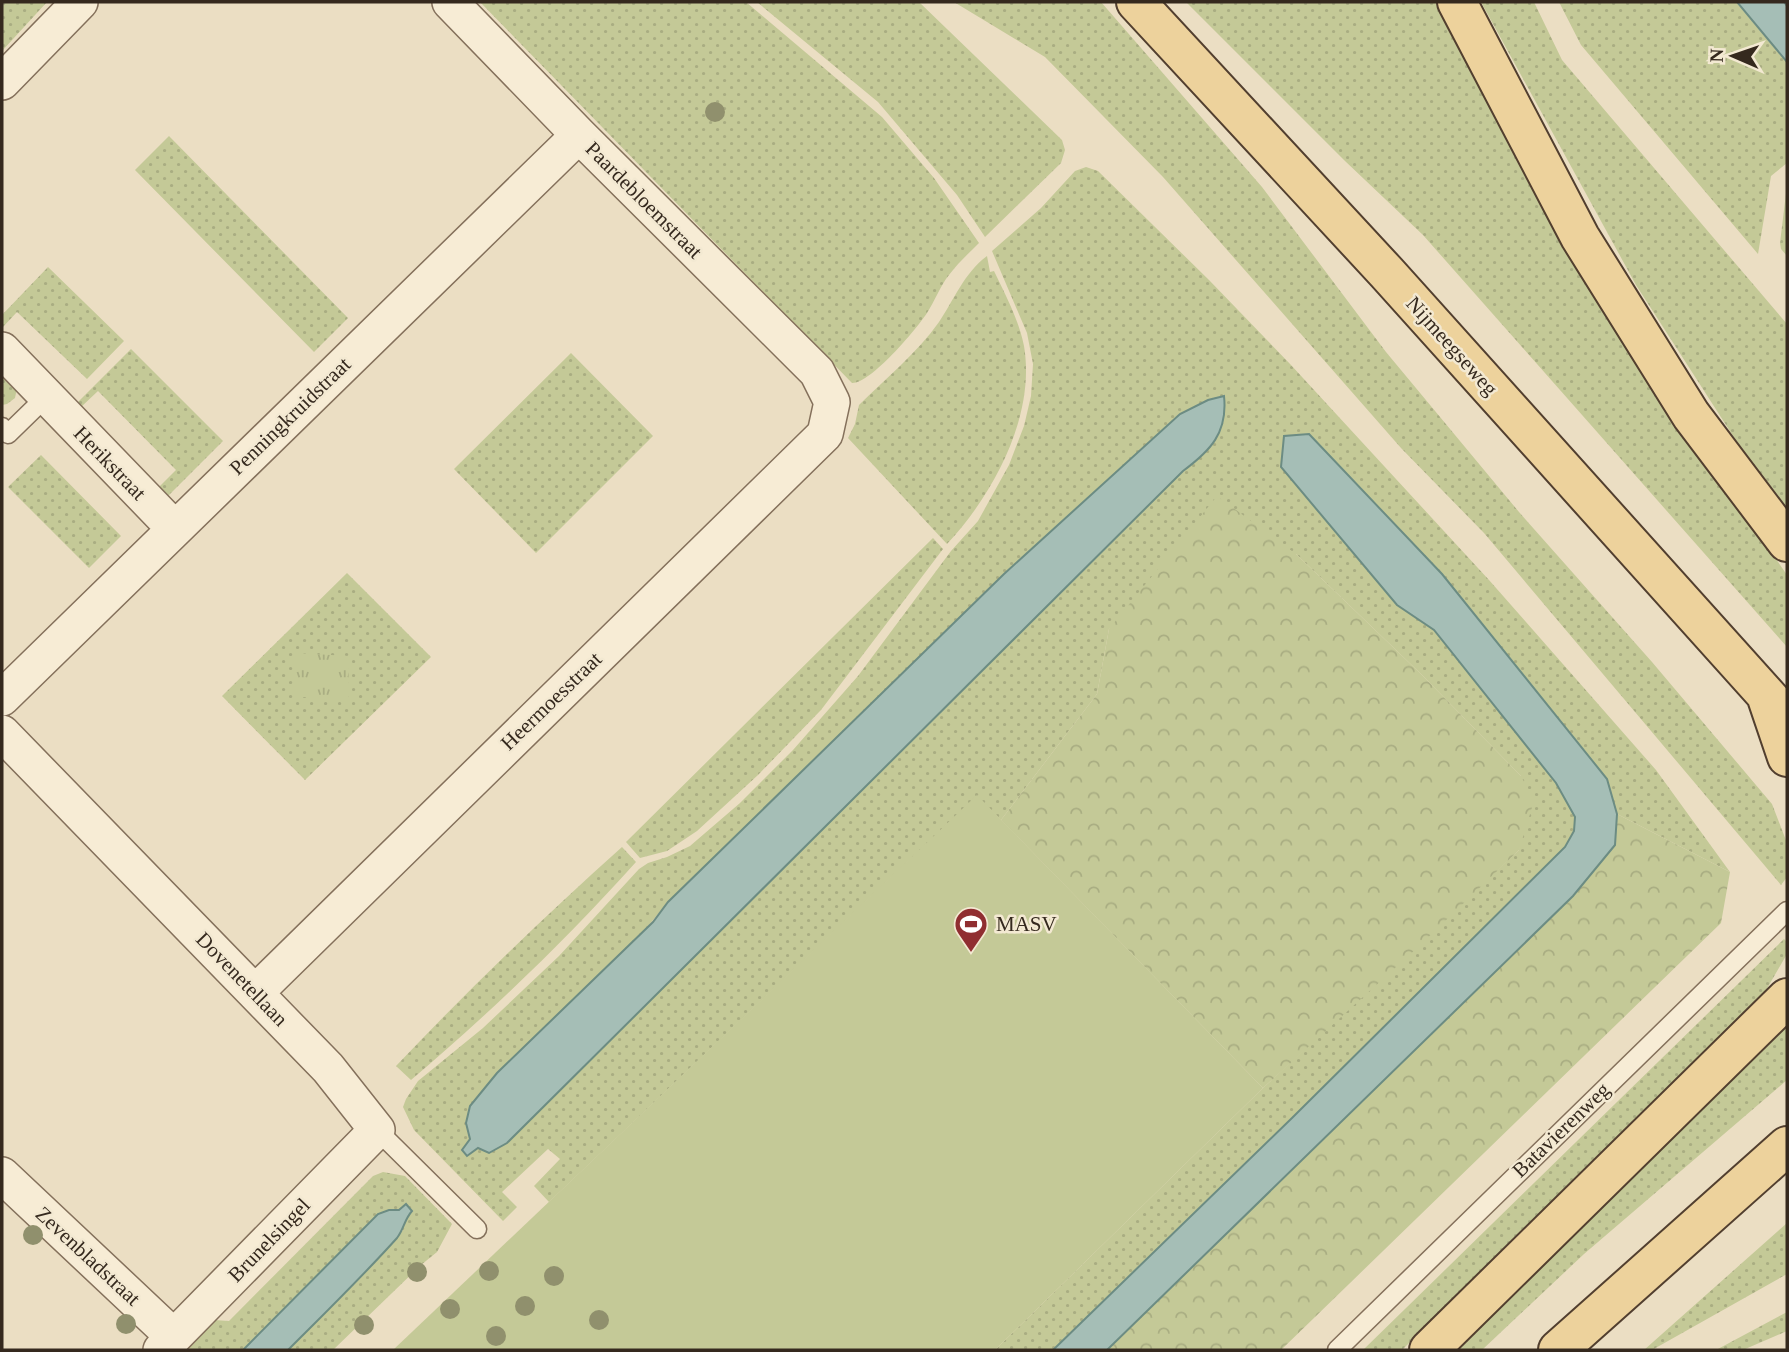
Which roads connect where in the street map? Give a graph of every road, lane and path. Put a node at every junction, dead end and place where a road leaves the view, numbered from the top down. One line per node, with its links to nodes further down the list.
1 (80, 2): 5 (street)
2 (450, 2): 6 (street, Paardebloemstraat)
3 (1136, 2): 14 (main road, Nijmeegseweg)
4 (1457, 2): 12 (main road)
5 (2, 82)
6 (579, 135): 9 (street, Paardebloemstraat); 11 (street, Penningkruidstraat)
7 (2, 350): 8 (street, Herikstraat)
8 (47, 396): 10 (lane); 11 (street, Herikstraat)
9 (832, 402): 18 (street, Heermoesstraat)
10 (2, 427)
11 (174, 529): 13 (street, Penningkruidstraat)
12 (1787, 542)
13 (2, 698)
14 (1780, 707): 16 (main road)
15 (2, 733): 18 (street, Dovenetellaan)
16 (1787, 757)
17 (1787, 911): 25 (lane, Batavierenweg)
18 (255, 993): 20 (street, Dovenetellaan)
19 (1787, 998): 26 (main road)
20 (377, 1130): 23 (lane, Dovenetellaan); 24 (street, Brunelsingel)
21 (1787, 1146): 27 (main road)
22 (2, 1175): 24 (street, Zevenbladstraat)
23 (477, 1229)
24 (167, 1344)
25 (1337, 1350)
26 (1429, 1350)
27 (1558, 1350)

